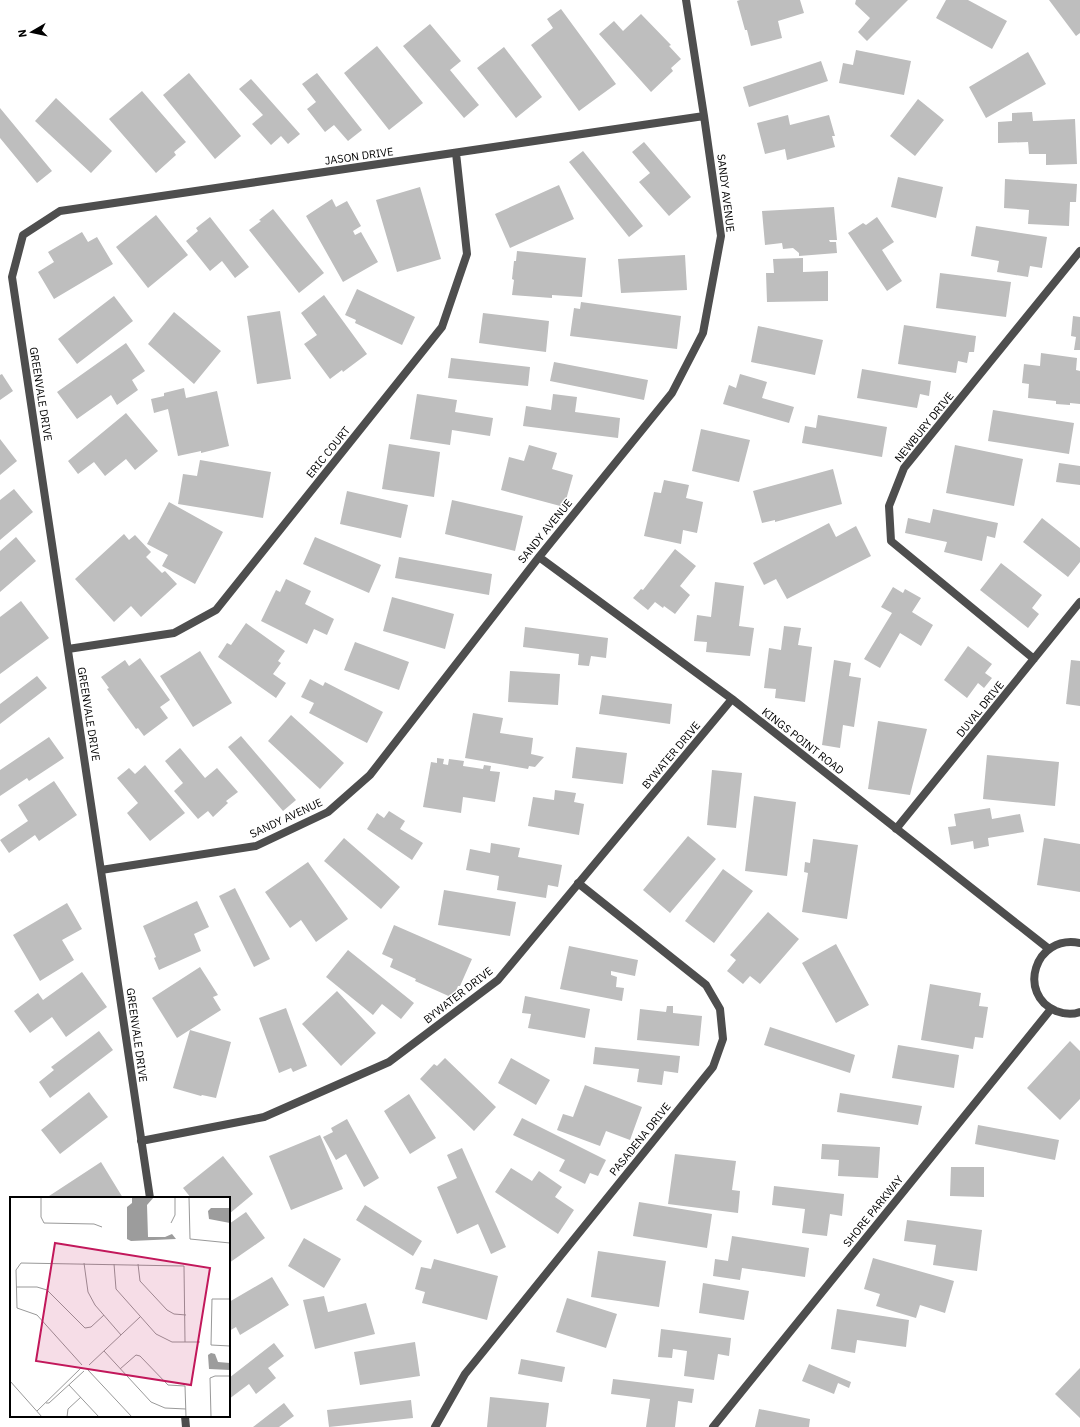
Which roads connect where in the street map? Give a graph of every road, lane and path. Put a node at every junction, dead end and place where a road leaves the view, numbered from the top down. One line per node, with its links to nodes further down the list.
1 (686, 0): 2 (street, SANDY AVENUE)
2 (704, 116): 3 (street, JASON DRIVE); 6 (street, SANDY AVENUE)
3 (456, 153): 4 (street, JASON DRIVE); 8 (street, ERIC COURT)
4 (23, 235): 8 (street, GREENVALE DRIVE)
5 (1080, 251): 9 (street, NEWBURY DRIVE)
6 (539, 557): 10 (street, KINGS POINT ROAD); 12 (street, SANDY AVENUE)
7 (1080, 602): 9 (street, DUVAL DRIVE)
8 (68, 649): 12 (street, GREENVALE DRIVE)
9 (1034, 659): 11 (street, DUVAL DRIVE)
10 (732, 699): 11 (street, KINGS POINT ROAD); 13 (street, BYWATER DRIVE)
11 (896, 829): 15 (street, KINGS POINT ROAD)
12 (101, 870): 18 (street, GREENVALE DRIVE)
13 (578, 883): 18 (street, BYWATER DRIVE); 22 (street, PASADENA DRIVE)
14 (1080, 943): 15 (street)
15 (1049, 949): 16 (street)
16 (1051, 1009): 17 (street); 23 (street, SHORE PARKWAY)
17 (1080, 1012)
18 (141, 1140): 19 (street, GREENVALE DRIVE)
19 (150, 1197)
20 (185, 1417): 21 (street)
21 (186, 1427)
22 (435, 1427)
23 (713, 1427)

